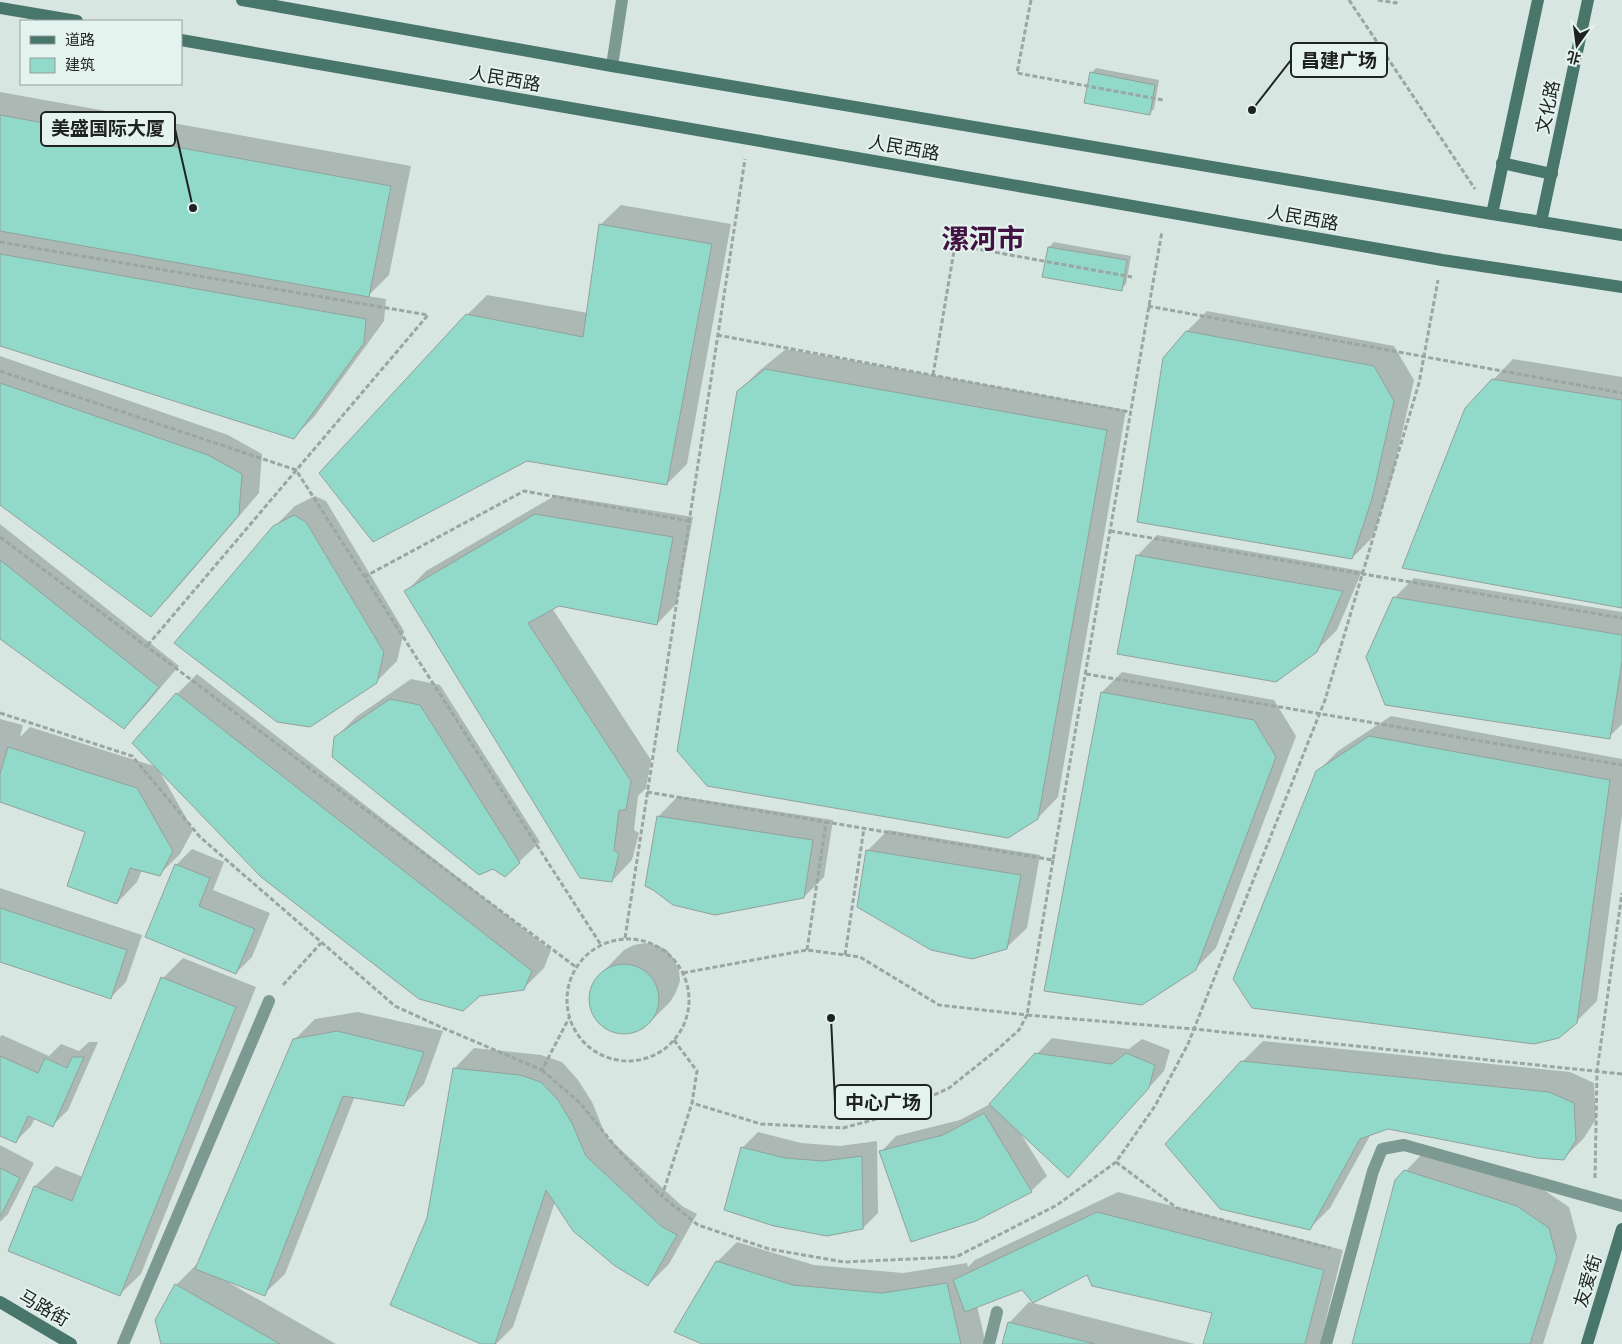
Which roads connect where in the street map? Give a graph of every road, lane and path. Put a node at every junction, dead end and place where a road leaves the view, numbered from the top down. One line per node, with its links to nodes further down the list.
1 (242, 0): 12 (main road, 人民西路)
2 (622, 0): 12 (street)
3 (1031, 0): 13 (path)
4 (1349, 0): 18 (path)
5 (1378, 0): 6 (path)
6 (1396, 0)
7 (1538, 0): 15 (main road, 文化路)
8 (1588, 0): 16 (main road, 文化路)
9 (0, 8): 10 (main road)
10 (71, 20)
11 (182, 40): 14 (main road, 人民西路)
12 (612, 66): 18 (main road, 人民西路)
13 (1163, 100)
14 (748, 139): 17 (main road, 人民西路); 26 (path)
15 (1502, 163): 16 (main road); 18 (main road, 文化路)
16 (1552, 174): 19 (main road, 文化路)
17 (1165, 211): 22 (main road, 人民西路); 25 (path)
18 (1492, 214): 19 (main road, 人民西路)
19 (1541, 222): 20 (main road, 人民西路)
20 (1622, 235)
21 (0, 242): 32 (path)
22 (1442, 260): 24 (main road, 人民西路); 27 (path)
23 (1132, 277): 29 (path)
24 (1622, 287)
25 (1148, 306): 27 (path); 31 (path)
26 (717, 335): 29 (path); 33 (path)
27 (1424, 357): 30 (path); 36 (path)
28 (0, 370): 32 (path)
29 (933, 375): 31 (path)
30 (1622, 393)
31 (1130, 412): 34 (path)
32 (296, 470): 37 (path); 39 (path)
33 (689, 521): 37 (path); 44 (path)
34 (1110, 531): 36 (path); 40 (path)
35 (0, 537): 39 (path)
36 (1363, 574): 38 (path); 42 (path)
37 (364, 577): 51 (path)
38 (1622, 618)
39 (147, 646): 54 (path)
40 (1086, 674): 42 (path); 47 (path)
41 (0, 713): 50 (path)
42 (1320, 714): 43 (path); 59 (path)
43 (1622, 765)
44 (647, 792): 45 (path); 49 (path)
45 (826, 822): 46 (path); 52 (path)
46 (864, 828): 47 (path); 53 (path)
47 (1053, 860): 57 (path)
48 (1622, 893): 62 (path)
49 (625, 938): 51 (path); 55 (path)
50 (321, 943): 56 (path); 61 (path)
51 (601, 944): 54 (path)
52 (807, 950): 53 (path); 55 (path)
53 (845, 955): 57 (path)
54 (576, 967): 58 (path)
55 (683, 973): 60 (path)
56 (270, 1001): 74 (street)
57 (1027, 1015): 59 (path); 64 (path)
58 (569, 1018): 60 (path); 61 (path)
59 (1194, 1029): 62 (path); 65 (path)
60 (674, 1040): 64 (path)
61 (542, 1070): 66 (path)
62 (1597, 1071): 63 (path); 67 (path)
63 (1622, 1074)
64 (692, 1103): 66 (path)
65 (1116, 1162): 66 (path); 70 (path)
66 (662, 1196)
67 (1594, 1198): 68 (street); 70 (street)
68 (1622, 1206)
69 (1622, 1229): 77 (main road, 友爱街)
70 (1350, 1253): 76 (street)
71 (0, 1302): 73 (main road, 马路街)
72 (997, 1312): 75 (street)
73 (71, 1344)
74 (124, 1344)
75 (989, 1344)
76 (1326, 1344)
77 (1586, 1344)

